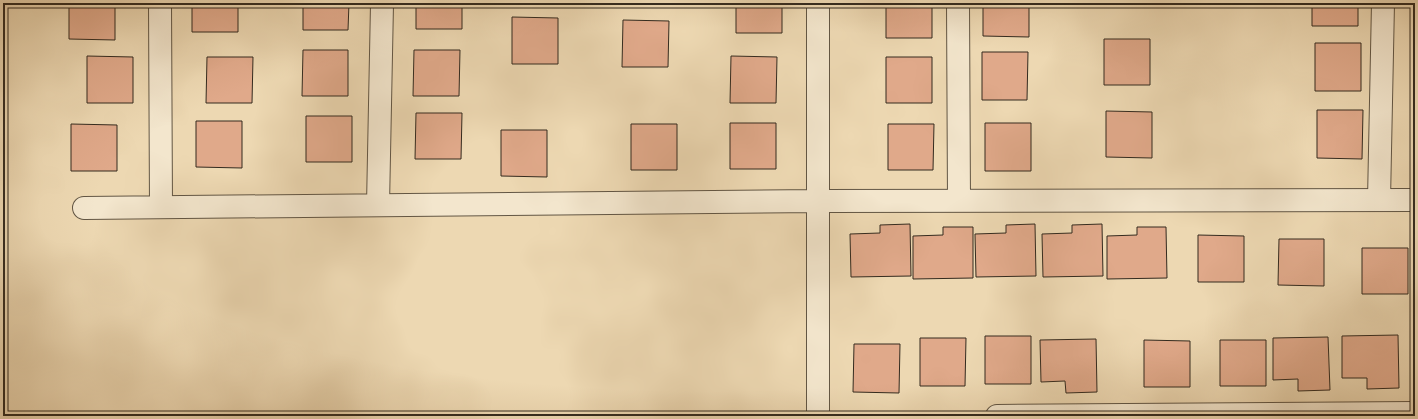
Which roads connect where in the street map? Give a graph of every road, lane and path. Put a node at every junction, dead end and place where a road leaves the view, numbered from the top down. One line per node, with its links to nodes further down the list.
1 (160, 3): 11 (street)
2 (818, 3): 8 (street)
3 (958, 3): 9 (street)
4 (1382, 3): 6 (street)
5 (382, 4): 10 (street)
6 (1379, 200): 7 (street); 9 (street)
7 (1415, 200)
8 (818, 201): 9 (street); 10 (street); 14 (street)
9 (959, 201)
10 (378, 205): 11 (street)
11 (161, 207): 12 (street)
12 (84, 208)
13 (1415, 413): 15 (street)
14 (818, 416)
15 (997, 416)

